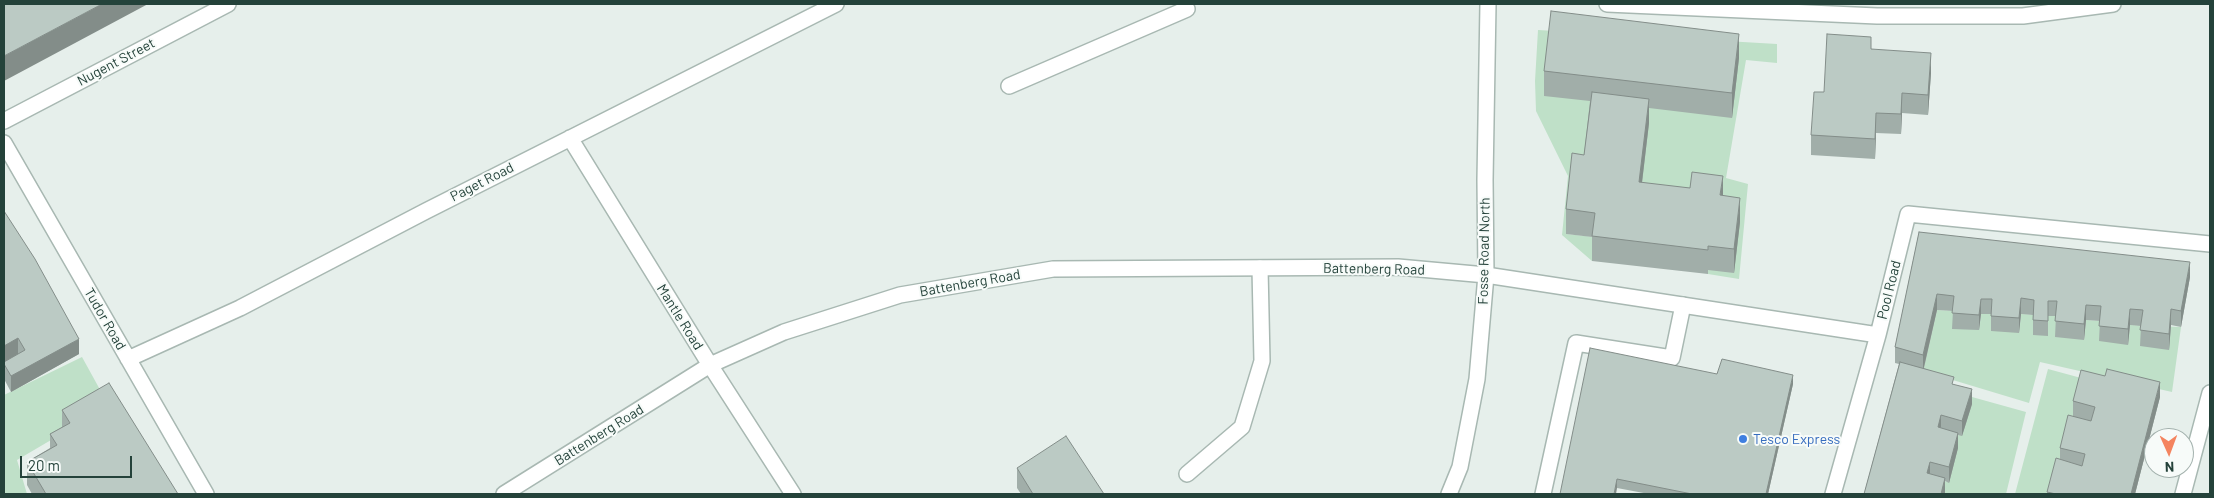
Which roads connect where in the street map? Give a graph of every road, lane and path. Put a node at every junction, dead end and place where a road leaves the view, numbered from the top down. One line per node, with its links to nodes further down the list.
1 (228, 4): 8 (street, Nugent Street)
2 (836, 4): 9 (street, Paget Road)
3 (1184, 4): 7 (street)
4 (1488, 4): 13 (street, Fosse Road North)
5 (1607, 4): 6 (street)
6 (2113, 4)
7 (1009, 86)
8 (4, 121)
9 (570, 138): 16 (street, Paget Road); 17 (street, Mantle Road)
10 (4, 143): 16 (street, Tudor Road)
11 (2210, 244): 15 (street, Pool Road)
12 (1260, 268): 13 (street, Battenberg Road); 17 (street, Battenberg Road); 19 (street)
13 (1486, 275): 14 (street, Pool Road); 23 (street, Fosse Road North)
14 (1683, 305): 15 (street, Pool Road); 24 (street)
15 (1878, 335): 25 (street)
16 (128, 359): 20 (street, Tudor Road)
17 (710, 365): 21 (street, Battenberg Road); 22 (street, Mantle Road)
18 (2210, 394): 26 (street)
19 (1187, 474)
20 (206, 494)
21 (504, 494)
22 (793, 494)
23 (1449, 494)
24 (1542, 494)
25 (1833, 494)
26 (2183, 494)

